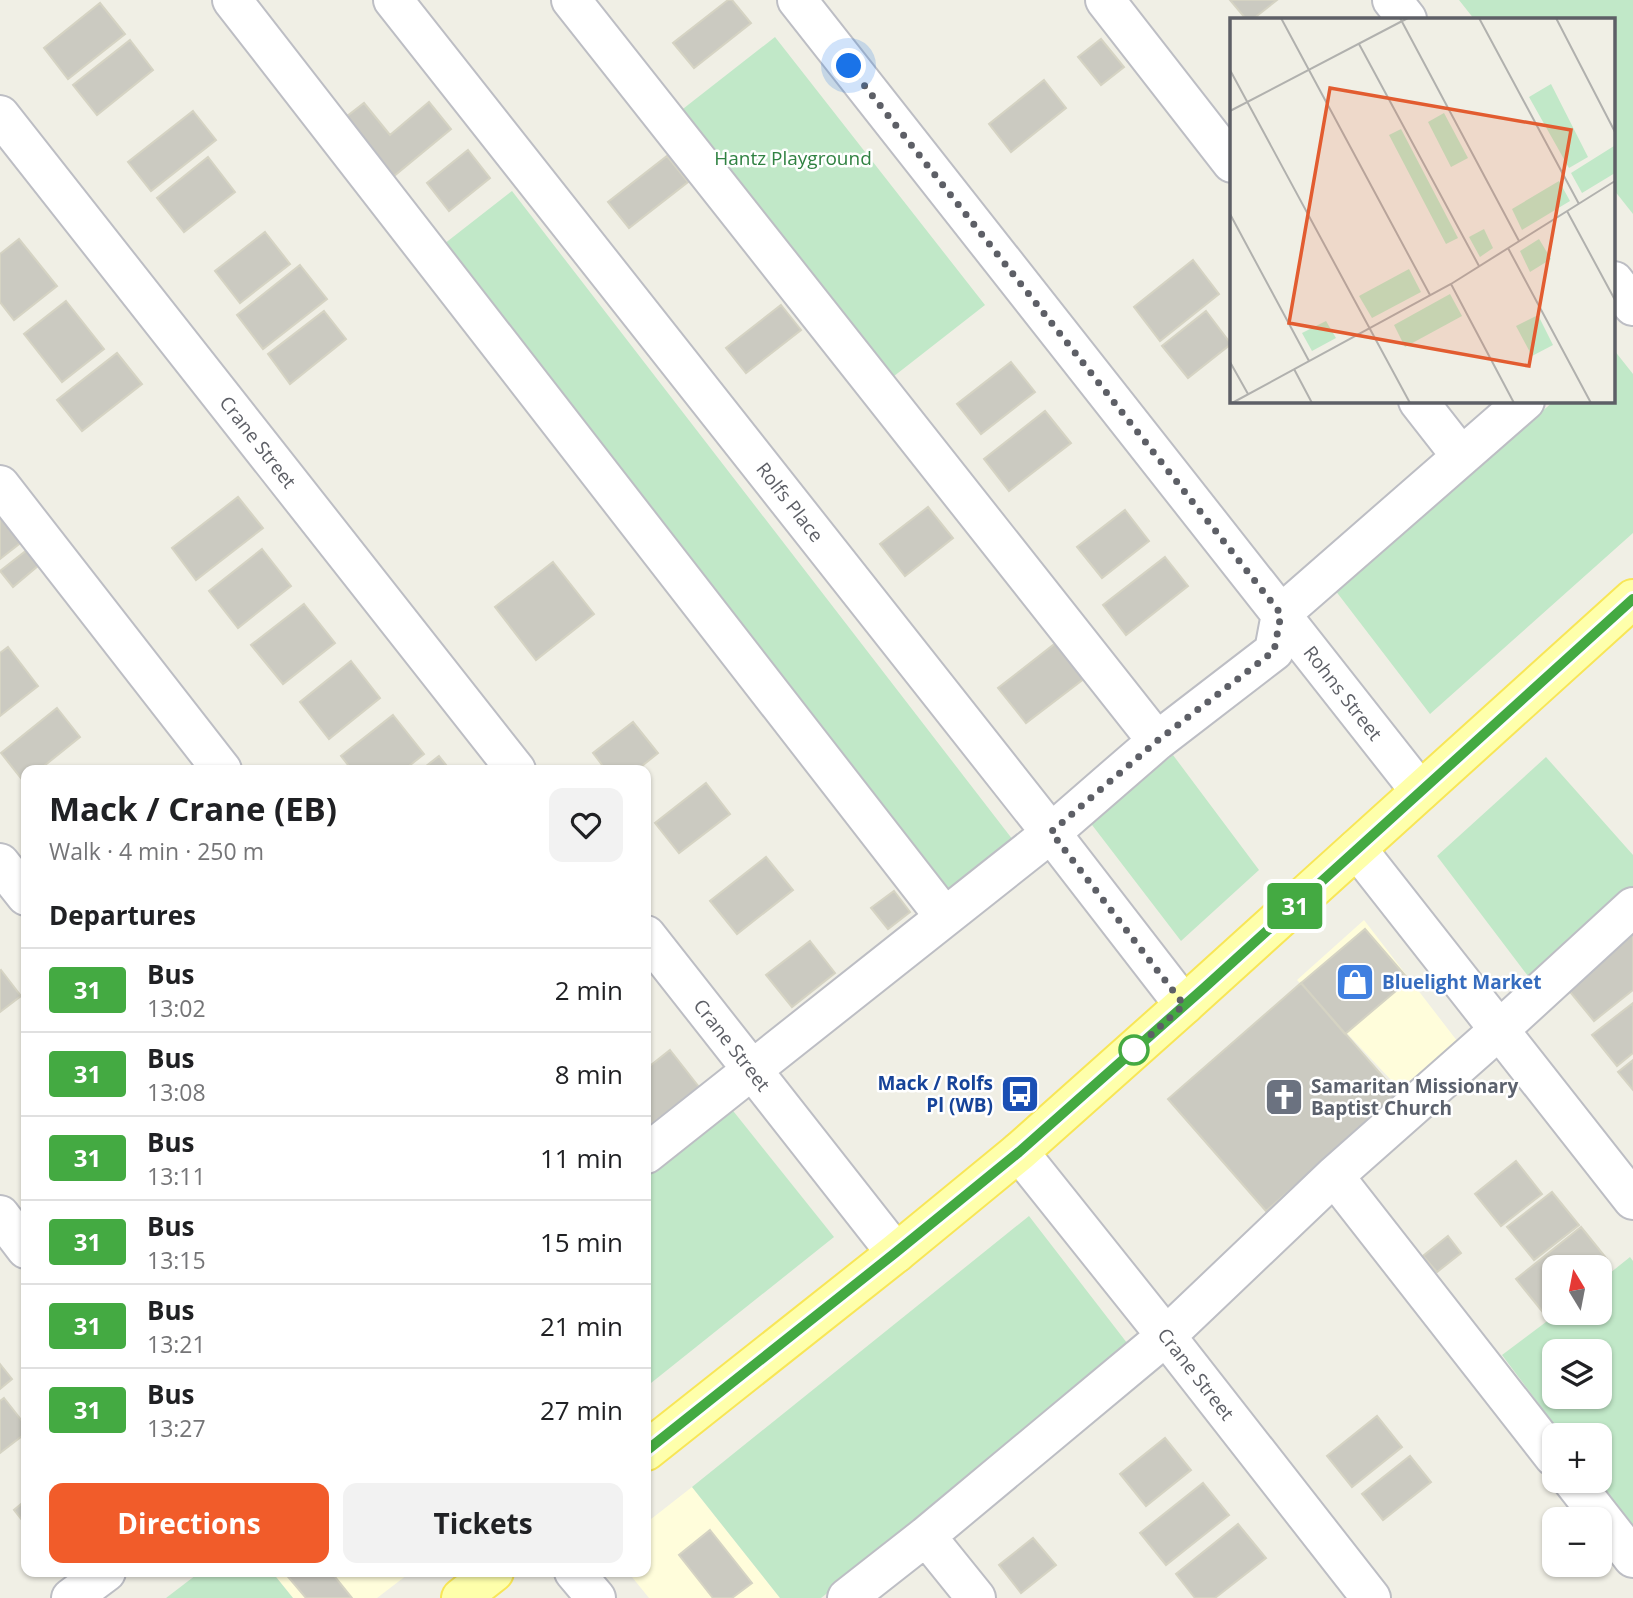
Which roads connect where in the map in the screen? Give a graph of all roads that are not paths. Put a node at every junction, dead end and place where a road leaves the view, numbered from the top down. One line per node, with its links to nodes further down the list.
1 (232, 0): 28 (street)
2 (393, 0): 23 (street, Rolfs Place)
3 (571, 0): 19 (street)
4 (797, 0): 18 (street, Rohns Street)
5 (1105, 0): 9 (street)
6 (1392, 0): 7 (street)
7 (1406, 18)
8 (0, 115): 21 (street, Crane Street)
9 (1230, 160)
10 (1616, 284): 11 (street)
11 (1633, 306): 12 (street)
12 (1616, 321)
13 (1419, 402): 15 (street)
14 (1524, 402): 15 (street)
15 (1461, 456): 18 (street)
16 (0, 485): 20 (street)
17 (1633, 599): 22 (main road)
18 (1281, 614): 19 (street); 22 (street, Rohns Street)
19 (1157, 741): 23 (street)
20 (218, 765)
21 (512, 765)
22 (1420, 791): 24 (main road)
23 (1051, 832): 28 (street); 30 (street, Rolfs Place)
24 (1357, 849): 30 (main road); 31 (street)
25 (0, 863): 26 (street)
26 (21, 890)
27 (1633, 906): 31 (street)
28 (944, 916): 32 (street)
29 (651, 941): 32 (street, Crane Street)
30 (1184, 1005): 34 (main road)
31 (1499, 1030): 35 (street); 36 (street)
32 (752, 1070): 33 (street); 39 (street, Crane Street)
33 (651, 1150)
34 (1019, 1152): 39 (main road); 40 (street, Crane Street)
35 (1334, 1176): 40 (street); 41 (street)
36 (1633, 1199)
37 (0, 1215): 38 (street)
38 (21, 1242)
39 (895, 1253): 42 (main road)
40 (1166, 1336): 44 (street); 54 (street, Crane Street)
41 (1542, 1443)
42 (651, 1447)
43 (1582, 1493): 45 (street)
44 (926, 1536): 52 (street); 53 (street)
45 (1633, 1558)
46 (99, 1577): 49 (street)
47 (488, 1577): 50 (main road)
48 (579, 1577): 51 (street)
49 (71, 1598)
50 (461, 1598)
51 (596, 1598)
52 (847, 1598)
53 (976, 1598)
54 (1371, 1598)

